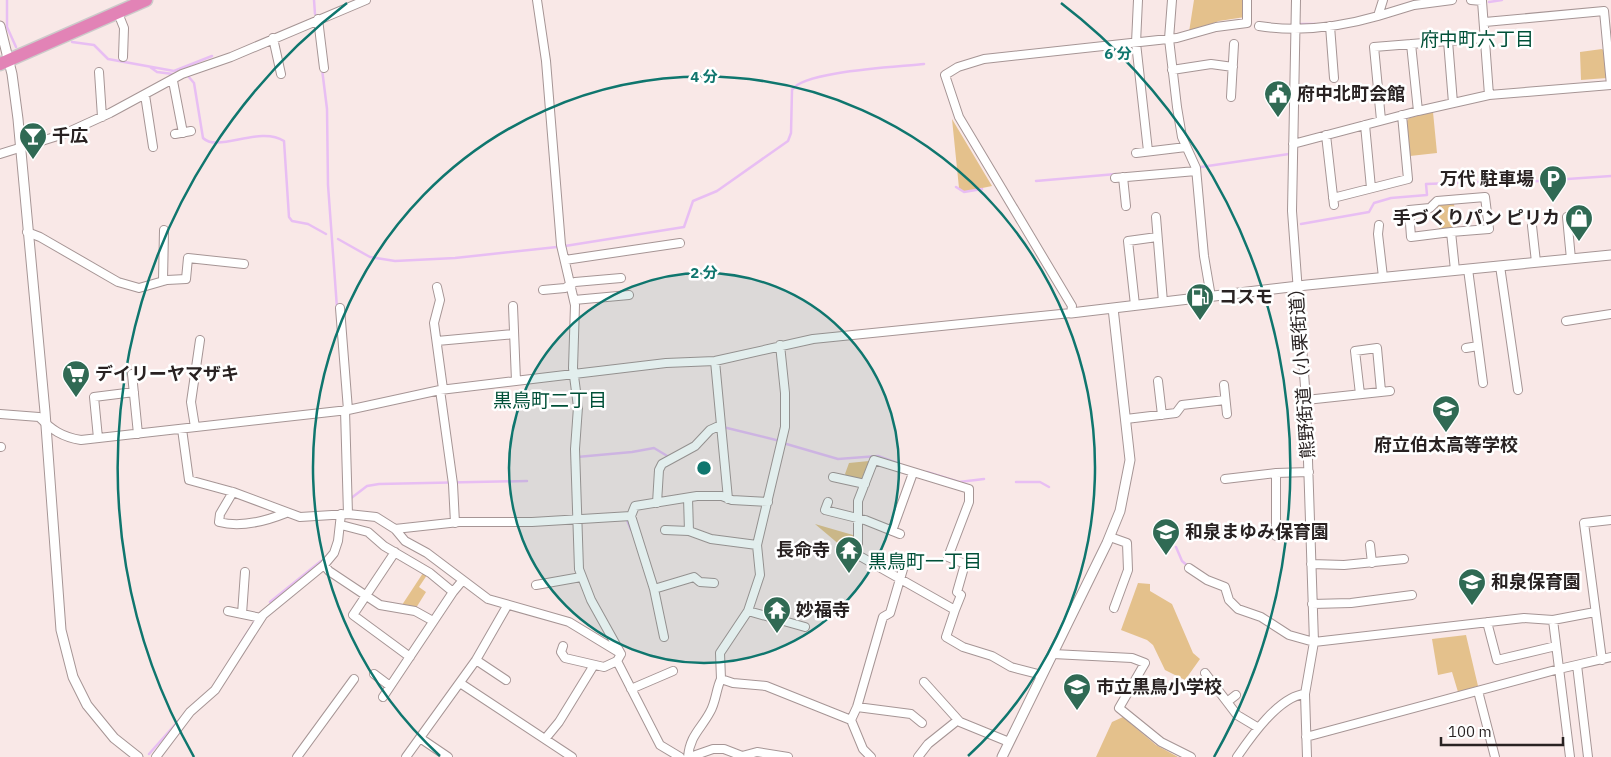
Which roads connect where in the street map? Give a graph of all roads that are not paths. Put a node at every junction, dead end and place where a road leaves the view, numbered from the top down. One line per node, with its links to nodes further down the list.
1 (146, 0): 12 (highway)
2 (366, 0): 14 (street)
3 (537, 0): 73 (street)
4 (1138, 0): 24 (street)
5 (1172, 0): 22 (street)
6 (1247, 0): 22 (street)
7 (1296, 0): 19 (street, 熊野街道（小栗街道）)
8 (1383, 0): 13 (street)
9 (1452, 0): 13 (street)
10 (1471, 0): 11 (street)
11 (1485, 1): 15 (street)
12 (118, 13): 27 (street); 28 (highway)
13 (1378, 16): 18 (street)
14 (318, 19): 20 (street); 32 (street)
15 (1485, 22): 21 (street); 38 (street)
16 (0, 26): 28 (street)
17 (1259, 26): 19 (street)
18 (1330, 26): 19 (street); 36 (street)
19 (1297, 28): 50 (street, 熊野街道（小栗街道）)
20 (273, 38): 29 (street); 37 (street)
21 (1486, 38): 23 (street); 41 (street)
22 (1169, 39): 24 (street); 33 (street)
23 (1448, 41): 26 (street); 42 (street)
24 (1136, 43): 54 (street); 94 (street)
25 (1234, 44): 30 (street)
26 (1411, 44): 43 (street); 46 (street)
27 (123, 57)
28 (5, 63): 53 (street)
29 (279, 63): 31 (street); 35 (street)
30 (1233, 67): 33 (street); 39 (street)
31 (270, 68)
32 (324, 68)
33 (1172, 70): 52 (street)
34 (99, 72): 45 (street)
35 (281, 74)
36 (1334, 78)
37 (173, 81): 40 (street); 48 (street)
38 (1611, 85): 41 (street)
39 (1229, 92)
40 (145, 95): 45 (street); 51 (street)
41 (1490, 95): 42 (street)
42 (1453, 103): 43 (street)
43 (1418, 110): 44 (street)
44 (1402, 115): 46 (street); 60 (street)
45 (102, 117): 53 (street)
46 (1381, 120): 47 (street)
47 (1365, 124): 49 (street); 60 (street)
48 (183, 133)
49 (1326, 135): 50 (street); 60 (street)
50 (1293, 144): 82 (street, 熊野街道（小栗街道）)
51 (153, 147)
52 (1186, 147): 54 (street); 57 (street)
53 (20, 148): 56 (street); 67 (street)
54 (1148, 152): 55 (street)
55 (1136, 153)
56 (0, 154)
57 (1196, 171): 58 (street); 87 (street)
58 (1123, 177): 59 (street); 61 (street)
59 (1115, 178)
60 (1371, 188)
61 (1123, 201)
62 (1156, 216): 69 (street)
63 (1567, 217): 72 (street)
64 (1379, 225): 79 (street)
65 (1532, 226): 74 (street)
66 (164, 230): 80 (street)
67 (27, 232): 80 (street); 125 (street)
68 (1451, 232): 68 (street); 78 (street)
69 (1157, 237): 89 (street); 90 (street)
70 (673, 252): 73 (street)
71 (1611, 255): 72 (street)
72 (1571, 259): 74 (street)
73 (565, 260): 81 (street)
74 (1536, 262): 76 (street)
75 (244, 264): 80 (street)
76 (1500, 266): 77 (street); 113 (street)
77 (1468, 269): 78 (street); 97 (street)
78 (1455, 270): 79 (street)
79 (1383, 278): 82 (street)
80 (163, 281)
81 (571, 285): 84 (street); 85 (street); 88 (street)
82 (1298, 286): 87 (street); 119 (street, 熊野街道（小栗街道）)
83 (437, 287): 101 (street)
84 (613, 288)
85 (543, 290)
86 (629, 295): 88 (street)
87 (1211, 297): 89 (street)
88 (574, 300): 107 (street)
89 (1163, 302): 90 (street)
90 (1135, 305): 93 (street)
91 (513, 306): 99 (street)
92 (340, 308): 120 (street)
93 (1113, 308): 94 (street); 124 (street)
94 (1071, 313): 102 (street)
95 (1483, 314): 97 (street)
96 (1611, 314): 98 (street)
97 (1474, 316): 103 (street)
98 (1572, 323)
99 (514, 334): 101 (street); 108 (street)
100 (200, 340): 127 (street)
101 (437, 341): 112 (street)
102 (780, 345): 105 (street); 140 (street)
103 (1478, 346): 104 (street); 110 (street)
104 (1466, 348)
105 (715, 361): 107 (street); 126 (street)
106 (132, 374): 116 (street)
107 (574, 374): 108 (street); 147 (street)
108 (516, 381): 112 (street)
109 (1158, 381): 123 (street)
110 (1483, 383)
111 (1224, 385): 118 (street)
112 (442, 389): 120 (street); 149 (street)
113 (1518, 390)
114 (1381, 391): 115 (street); 117 (street); 117 (street)
115 (1390, 391)
116 (134, 392): 129 (street); 130 (street)
117 (1360, 394): 119 (street)
118 (1225, 400): 122 (street); 123 (street)
119 (1306, 400): 132 (street, 熊野街道（小栗街道）)
120 (346, 410): 127 (street); 144 (street)
121 (0, 414): 125 (street)
122 (1226, 414)
123 (1162, 415): 124 (street)
124 (1126, 419): 157 (street)
125 (46, 424): 130 (street); 237 (street)
126 (721, 425): 139 (street); 142 (street)
127 (194, 427): 128 (street)
128 (182, 428): 129 (street); 137 (street)
129 (138, 434): 130 (street)
130 (98, 438)
131 (1276, 472): 132 (street); 136 (street); 158 (street)
132 (1308, 472): 170 (street, 熊野街道（小栗街道）)
133 (913, 473): 135 (street); 153 (street); 188 (street)
134 (839, 475): 135 (street)
135 (864, 484): 146 (street)
136 (1234, 488)
137 (233, 492): 143 (street); 143 (street)
138 (688, 498): 139 (street); 142 (street); 155 (street)
139 (728, 499): 140 (street)
140 (768, 502): 160 (street)
141 (828, 502): 146 (street)
142 (657, 503): 145 (street)
143 (286, 512): 144 (street)
144 (344, 514): 151 (street); 171 (street)
145 (631, 516): 147 (street); 181 (street)
146 (857, 519): 153 (street); 164 (street)
147 (579, 520): 149 (street); 165 (street)
148 (1611, 520): 191 (street)
149 (455, 523): 151 (street)
150 (345, 526): 154 (street)
151 (394, 529): 176 (street)
152 (666, 530): 155 (street)
153 (892, 531): 156 (street)
154 (368, 532): 159 (street); 163 (street)
155 (689, 532): 160 (street)
156 (900, 534)
157 (1110, 536): 185 (street); 203 (street)
158 (1276, 536)
159 (363, 540)
160 (757, 545): 190 (street)
161 (1370, 545): 169 (street)
162 (849, 550): 164 (street)
163 (395, 552): 182 (street); 184 (street)
164 (858, 554): 177 (street)
165 (580, 559): 166 (street); 175 (street)
166 (589, 559)
167 (906, 559): 177 (street)
168 (1404, 559): 169 (street)
169 (1372, 563): 170 (street)
170 (1311, 564): 186 (street, 熊野街道（小栗街道）)
171 (324, 565): 184 (street); 193 (street)
172 (1189, 568): 199 (street)
173 (245, 572): 192 (street)
174 (548, 573): 178 (street)
175 (581, 577): 178 (street); 202 (street)
176 (463, 580): 182 (street); 187 (street)
177 (900, 580): 188 (street); 228 (street)
178 (549, 583): 180 (street)
179 (714, 583): 181 (street)
180 (536, 585)
181 (654, 589): 198 (street)
182 (452, 592): 195 (street)
183 (1412, 595): 186 (street)
184 (366, 596): 195 (street); 204 (street)
185 (1118, 604)
186 (1312, 604): 199 (street, 熊野街道（小栗街道）)
187 (507, 606): 202 (street); 206 (street)
188 (955, 610): 215 (street)
189 (228, 611): 192 (street)
190 (748, 611): 197 (street); 217 (street)
191 (1595, 612): 194 (street); 207 (street)
192 (242, 614): 193 (street)
193 (261, 618): 238 (street)
194 (1553, 620): 196 (street); 201 (street)
195 (433, 622): 204 (street)
196 (1487, 622): 199 (street); 201 (street)
197 (805, 627)
198 (664, 636)
199 (1314, 642): 224 (street, 熊野街道（小栗街道）)
200 (563, 646): 209 (street)
201 (1556, 646): 211 (street)
202 (622, 654): 208 (street)
203 (1053, 654): 215 (street); 249 (street)
204 (410, 657): 221 (street)
205 (1611, 657): 207 (street)
206 (476, 660): 218 (street); 220 (street)
207 (1602, 660): 210 (street)
208 (617, 661): 209 (street); 222 (street)
209 (594, 665): 235 (street)
210 (1577, 665): 211 (street); 254 (street)
211 (1559, 669): 223 (street); 253 (street)
212 (673, 671): 222 (street)
213 (1205, 673): 227 (street)
214 (374, 674): 221 (street)
215 (1042, 676): 236 (street)
216 (354, 679): 239 (street)
217 (721, 679): 229 (street); 244 (street)
218 (506, 680)
219 (924, 682): 230 (street)
220 (460, 683): 233 (street); 235 (street)
221 (390, 686): 226 (street)
222 (631, 689): 243 (street)
223 (1478, 691): 234 (street); 252 (street)
224 (1305, 694): 232 (street); 234 (street, 熊野街道（小栗街道）)
225 (1236, 695): 227 (street)
226 (383, 697)
227 (1227, 702): 232 (street)
228 (857, 707): 229 (street); 231 (street)
229 (851, 720): 246 (street)
230 (958, 720): 236 (street); 247 (street)
231 (922, 723)
232 (1257, 727): 250 (street)
233 (420, 738): 240 (street); 241 (street)
234 (1306, 738): 251 (street, 熊野街道（小栗街道）)
235 (545, 739): 242 (street)
236 (1009, 742): 248 (street)
237 (138, 757)
238 (156, 757)
239 (297, 757)
240 (406, 757)
241 (448, 757)
242 (572, 757)
243 (680, 757)
244 (689, 757): 245 (street)
245 (788, 757)
246 (871, 757)
247 (918, 757)
248 (1002, 757)
249 (1191, 757)
250 (1237, 757)
251 (1307, 757)
252 (1495, 757)
253 (1570, 757)
254 (1588, 757)

